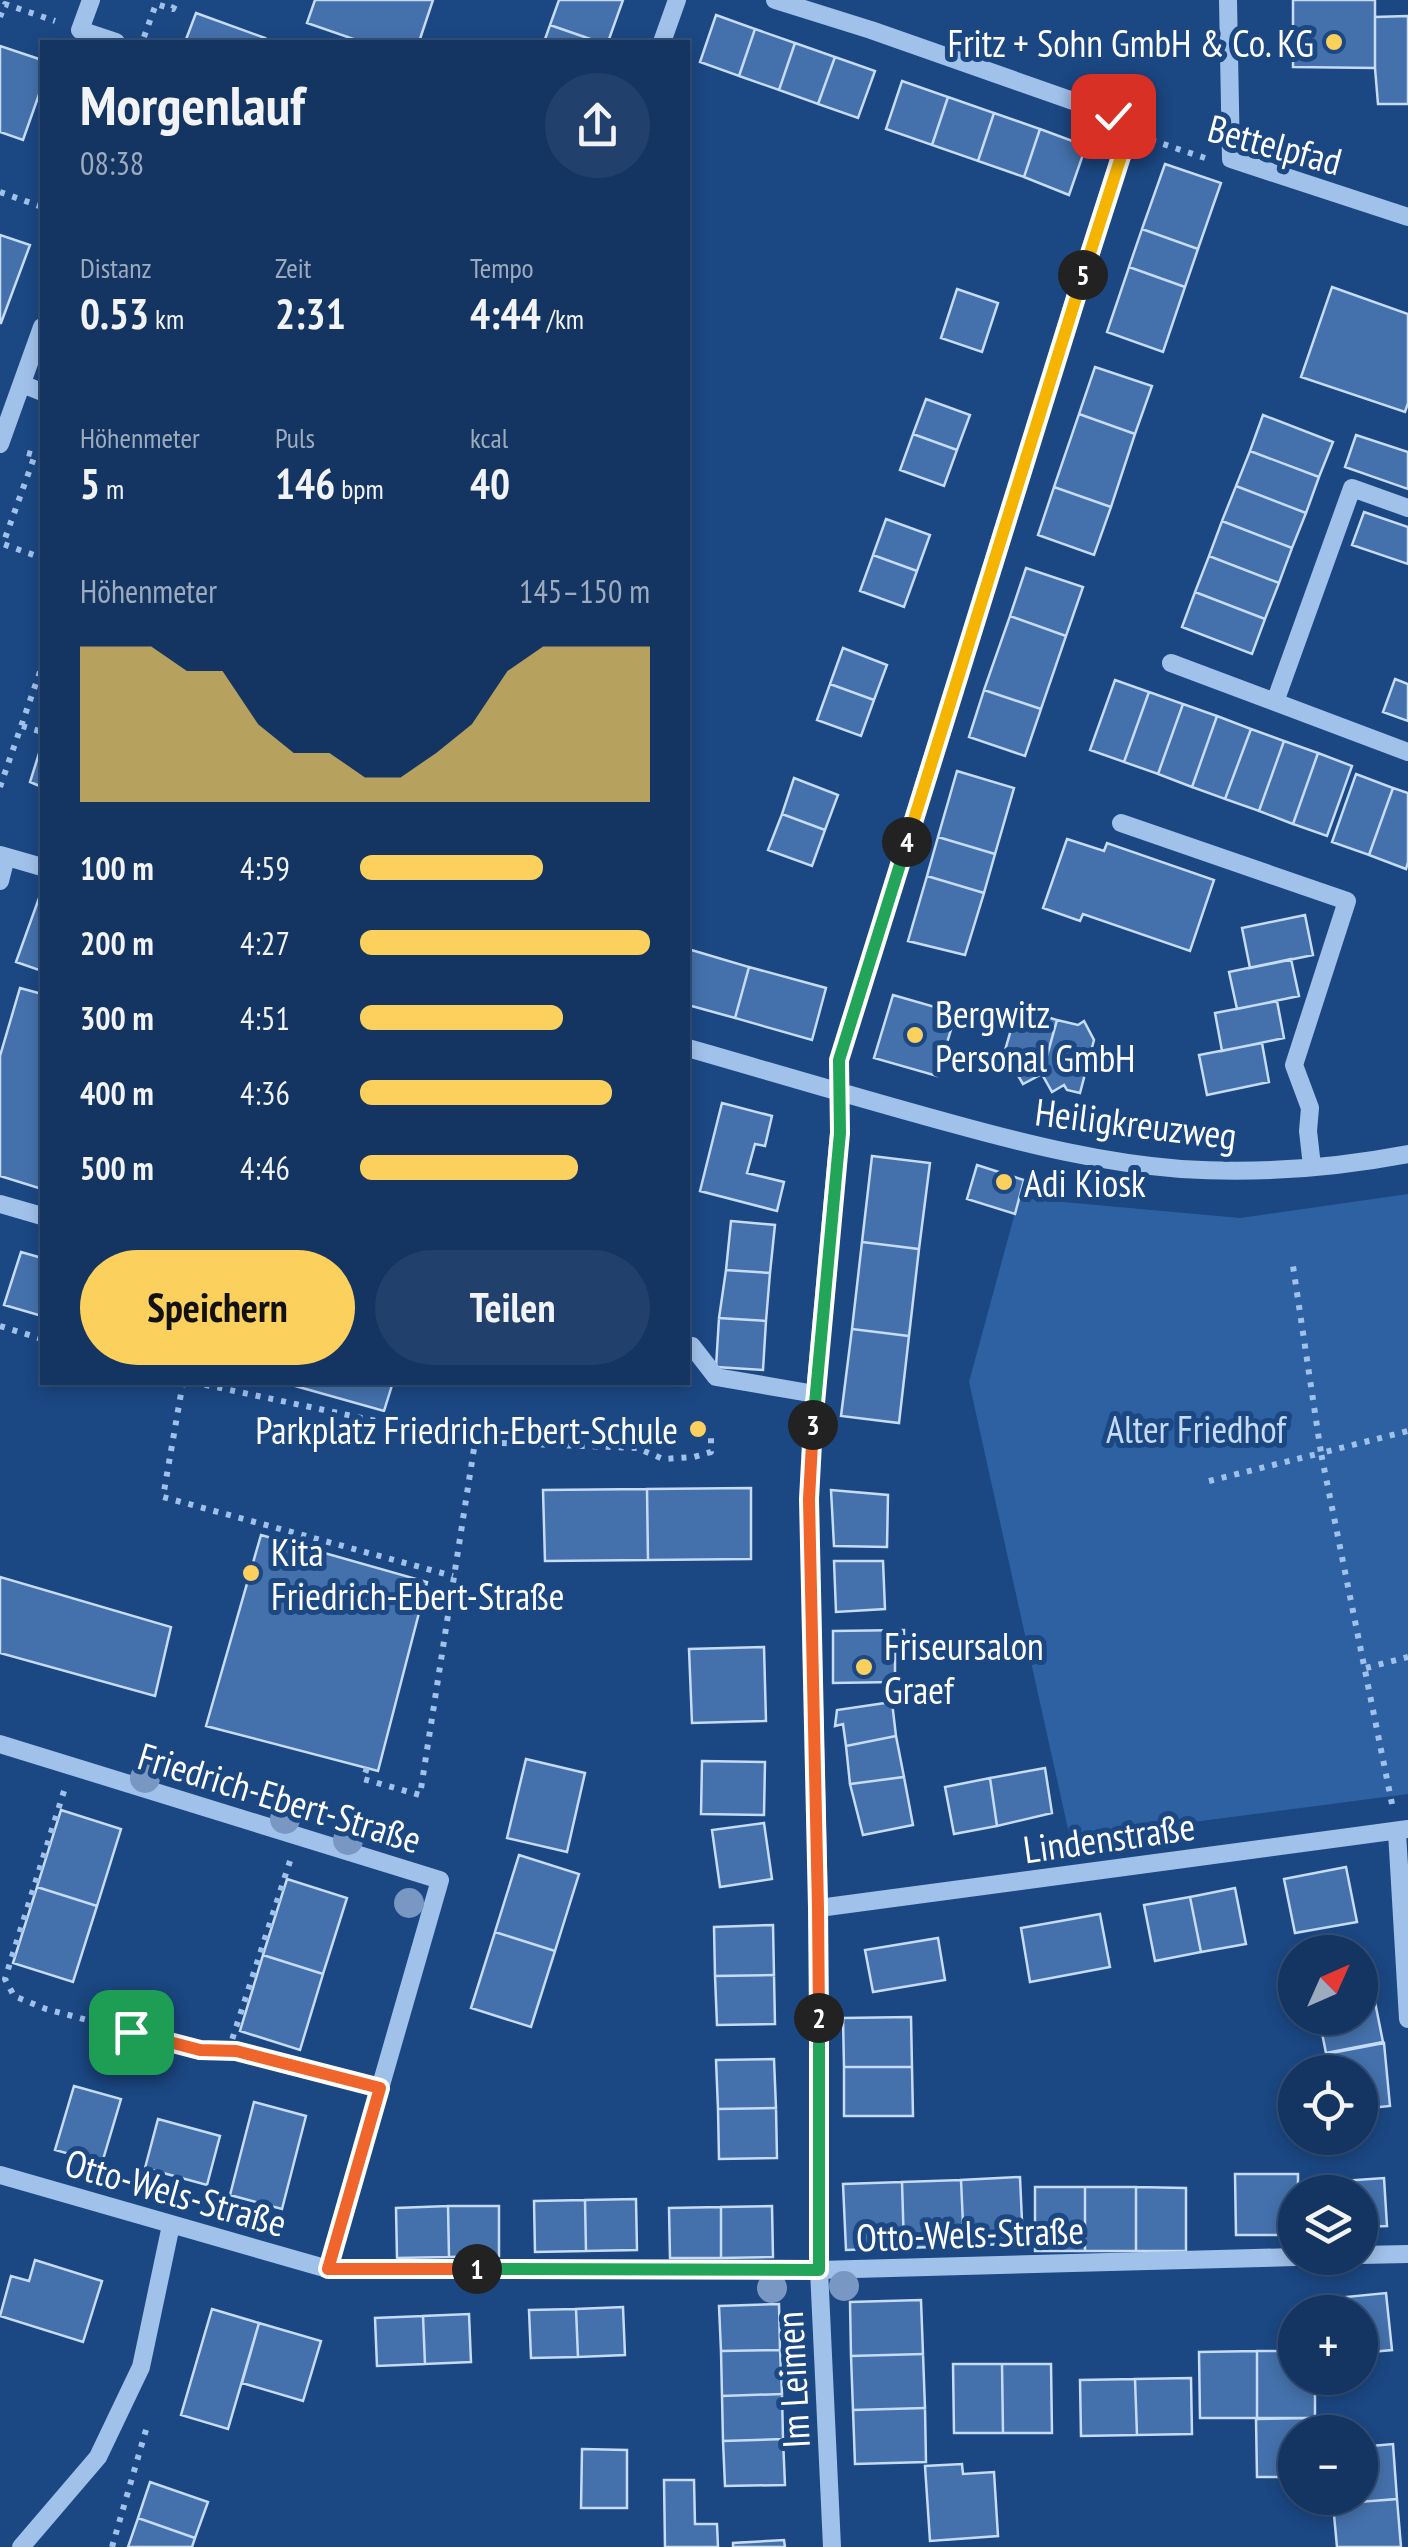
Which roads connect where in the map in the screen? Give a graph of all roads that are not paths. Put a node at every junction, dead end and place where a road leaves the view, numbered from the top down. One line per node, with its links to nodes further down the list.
1 (91, 0): 5 (street)
2 (677, 0): 6 (street)
3 (775, 0): 21 (street, Im Leimen)
4 (1228, 0): 7 (street, Bettelpfad)
5 (110, 40)
6 (663, 40)
7 (1408, 217)
8 (40, 333): 9 (street)
9 (22, 384): 10 (street); 11 (street)
10 (40, 391)
11 (1, 444)
12 (1408, 508): 14 (street)
13 (1171, 664): 14 (street)
14 (1275, 702): 15 (street)
15 (1408, 752)
16 (1121, 824): 23 (street)
17 (3, 856): 18 (street); 19 (street)
18 (40, 866)
19 (0, 881)
20 (690, 1049): 21 (street, Heiligkreuzweg)
21 (841, 1092): 23 (street, Heiligkreuzweg); 27 (street, Im Leimen)
22 (1408, 1154): 23 (street, Heiligkreuzweg)
23 (1312, 1166)
24 (0, 1204): 25 (street)
25 (40, 1215)
26 (692, 1346): 27 (street)
27 (815, 1394): 30 (street, Im Leimen)
28 (0, 1744): 37 (street, Friedrich-Ebert-Straße)
29 (1403, 1831): 30 (street, Lindenstraße); 31 (street)
30 (818, 1908): 38 (street, Im Leimen)
31 (1408, 2019)
32 (0, 2175): 33 (street, Otto-Wels-Straße)
33 (171, 2225): 37 (street, Otto-Wels-Straße); 39 (street)
34 (1408, 2254): 35 (street)
35 (1378, 2255)
36 (1278, 2257): 38 (street, Otto-Wels-Straße)
37 (328, 2269): 38 (street, Otto-Wels-Straße)
38 (819, 2270): 40 (street, Im Leimen)
39 (21, 2547)
40 (832, 2547)

